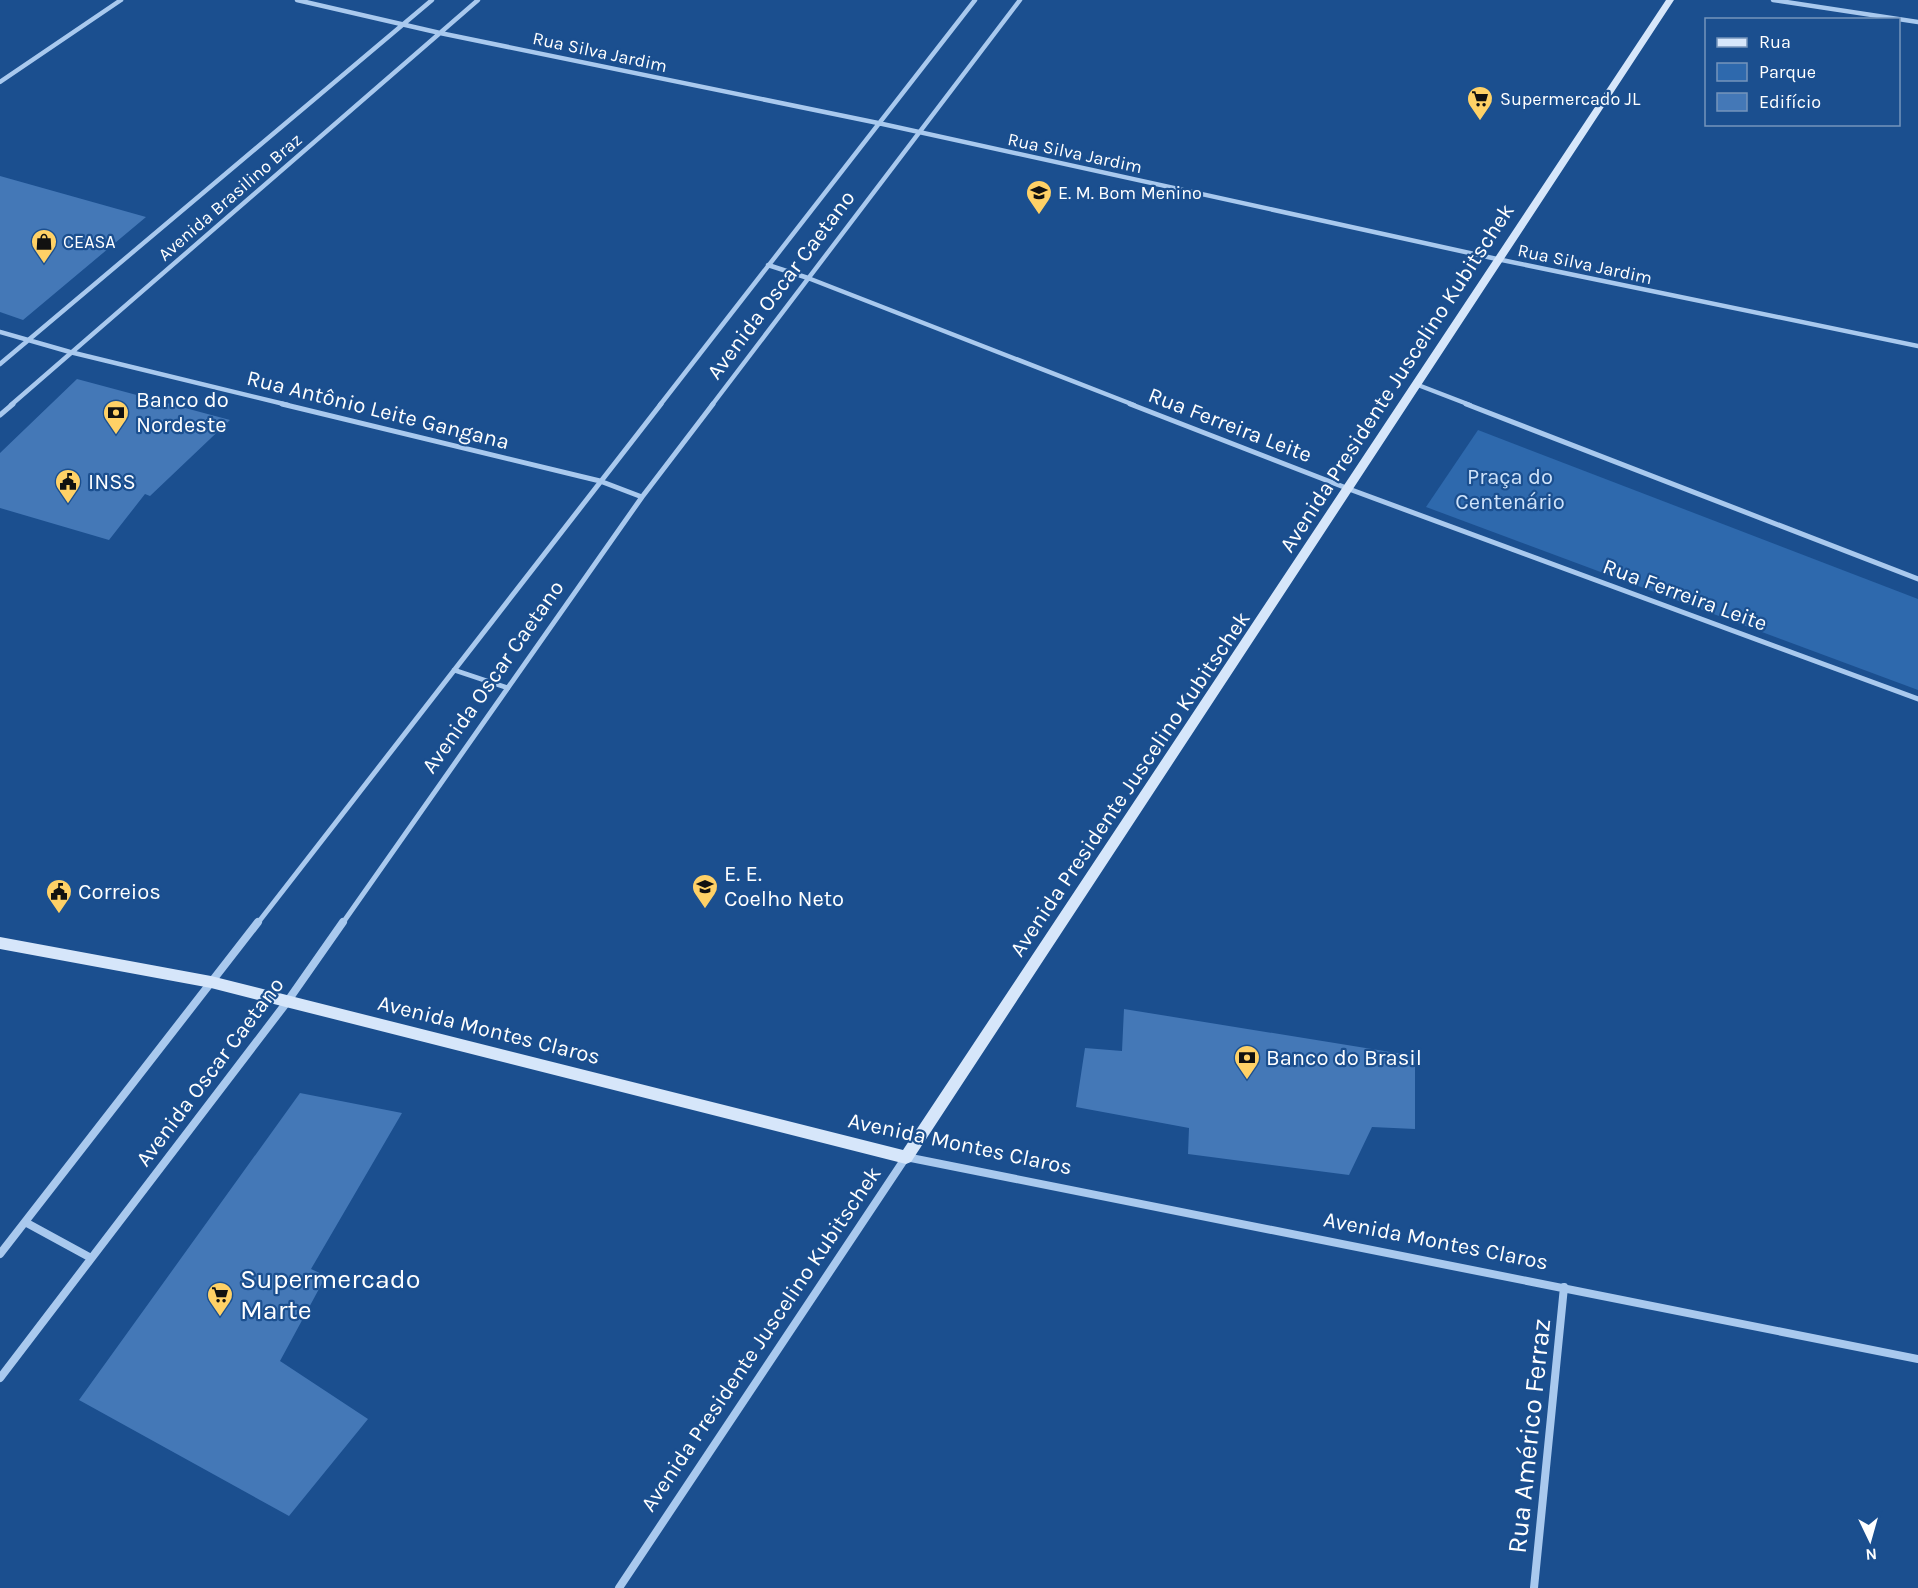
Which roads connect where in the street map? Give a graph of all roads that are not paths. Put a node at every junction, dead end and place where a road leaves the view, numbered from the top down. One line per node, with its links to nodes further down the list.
1 (121, 0): 14 (street)
2 (297, 0): 12 (street, Rua Silva Jardim)
3 (432, 0): 12 (street, Avenida Brasilino Braz)
4 (478, 0): 13 (street, Avenida Brasilino Braz)
5 (975, 0): 15 (street, Avenida Oscar Caetano)
6 (1020, 0): 16 (street, Avenida Oscar Caetano)
7 (1670, 0): 17 (main road, Avenida Presidente Juscelino Kubitschek)
8 (1773, 0): 9 (street)
9 (1892, 18)
10 (1900, 19): 11 (street)
11 (1918, 22)
12 (404, 24): 13 (street, Rua Silva Jardim); 21 (street, Avenida Brasilino Braz)
13 (440, 33): 15 (street, Rua Silva Jardim); 23 (street, Avenida Brasilino Braz)
14 (0, 82)
15 (879, 123): 16 (street, Rua Silva Jardim); 18 (street, Avenida Oscar Caetano)
16 (920, 133): 17 (street, Rua Silva Jardim); 19 (street, Avenida Oscar Caetano)
17 (1497, 259): 22 (street, Rua Silva Jardim); 25 (main road, Avenida Presidente Juscelino Kubitschek)
18 (768, 265): 19 (street, Rua Ferreira Leite); 27 (street, Avenida Oscar Caetano)
19 (808, 278): 28 (street, Rua Ferreira Leite); 29 (street, Avenida Oscar Caetano)
20 (0, 332): 21 (street, Rua Antônio Leite Gangana)
21 (27, 340): 23 (street, Rua Antônio Leite Gangana); 24 (street, Avenida Brasilino Braz)
22 (1918, 346)
23 (70, 352): 26 (street, Avenida Brasilino Braz); 27 (street, Rua Antônio Leite Gangana)
24 (0, 364)
25 (1418, 385): 28 (main road, Avenida Presidente Juscelino Kubitschek); 31 (street)
26 (0, 414)
27 (600, 481): 29 (street, Rua Antônio Leite Gangana); 32 (street, Avenida Oscar Caetano)
28 (1349, 489): 34 (street, Rua Ferreira Leite); 38 (main road, Avenida Presidente Juscelino Kubitschek)
29 (642, 496): 33 (street, Avenida Oscar Caetano)
30 (1918, 569): 31 (street)
31 (1916, 579)
32 (454, 670): 33 (street); 36 (street, Avenida Oscar Caetano)
33 (508, 688): 37 (street, Avenida Oscar Caetano)
34 (1918, 699)
35 (0, 943): 36 (main road, Avenida Montes Claros)
36 (211, 982): 37 (main road, Avenida Montes Claros); 39 (street, Avenida Oscar Caetano)
37 (287, 1002): 38 (main road, Avenida Montes Claros); 41 (street, Avenida Oscar Caetano)
38 (906, 1157): 42 (street, Avenida Montes Claros); 45 (street, Avenida Presidente Juscelino Kubitschek)
39 (25, 1222): 40 (street, Avenida Oscar Caetano); 41 (street)
40 (0, 1254)
41 (91, 1258): 44 (street, Avenida Oscar Caetano)
42 (1564, 1287): 43 (street, Avenida Montes Claros); 46 (street, Rua Américo Ferraz)
43 (1918, 1359)
44 (0, 1378)
45 (619, 1588)
46 (1534, 1588)

